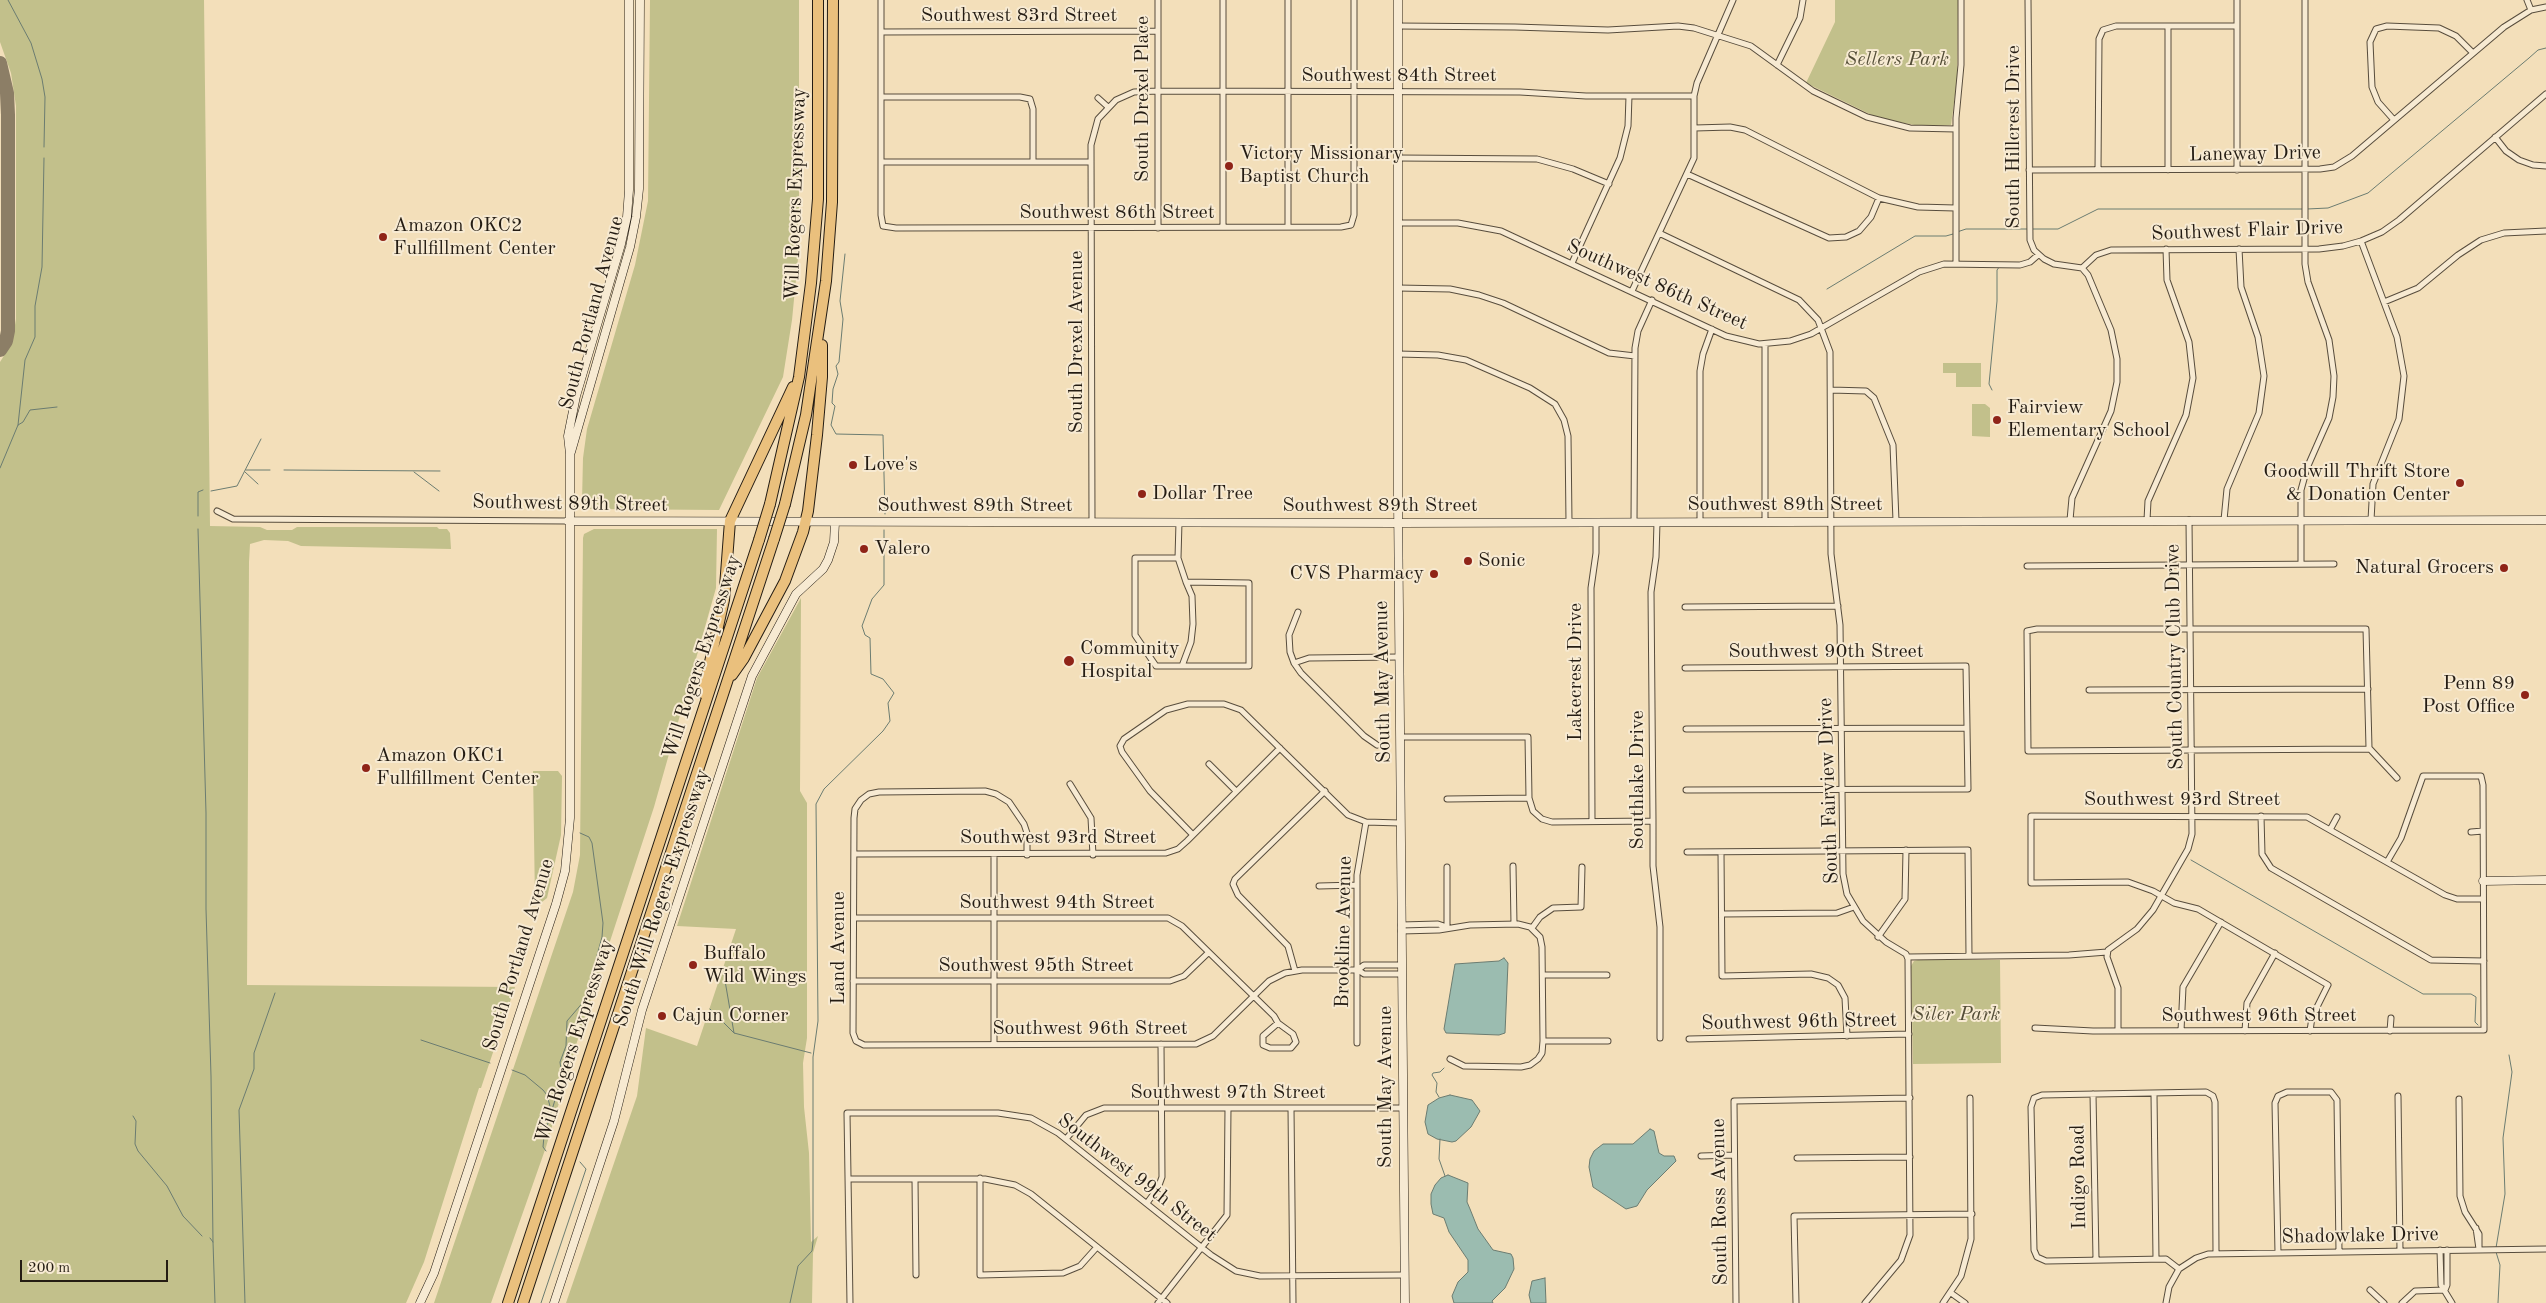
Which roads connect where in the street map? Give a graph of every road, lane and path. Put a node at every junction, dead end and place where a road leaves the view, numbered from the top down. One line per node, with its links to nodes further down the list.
1 (629, 0): 84 (main road, South Portland Avenue)
2 (640, 0): 84 (main road, South Portland Avenue)
3 (818, 0): 82 (highway, Will Rogers Expressway)
4 (833, 0): 76 (highway, Will Rogers Expressway)
5 (881, 0): 24 (street)
6 (1158, 0): 23 (street, South Drexel Place)
7 (1223, 0): 29 (street)
8 (1288, 0): 30 (street)
9 (1354, 0): 31 (street)
10 (1398, 0): 20 (main road, South May Avenue)
11 (1733, 0): 25 (street)
12 (1803, 0): 27 (street)
13 (1961, 0): 41 (street)
14 (2028, 0): 48 (street, South Hillcrest Drive)
15 (2237, 0): 22 (street)
16 (2305, 0): 52 (street)
17 (2527, 0): 19 (street)
18 (2546, 7): 19 (street, Laneway Drive)
19 (2531, 10): 26 (street, Laneway Drive)
20 (1398, 26): 25 (street); 32 (main road, South May Avenue)
21 (2168, 26): 22 (street); 49 (street); 50 (street)
22 (2237, 26): 51 (street)
23 (1158, 31): 24 (street, Southwest 83rd Street); 28 (street, South Drexel Place)
24 (881, 32): 36 (street)
25 (1717, 35): 27 (street); 35 (street)
26 (2473, 53): 39 (street, Laneway Drive); 39 (street)
27 (1777, 65): 41 (street)
28 (1158, 91): 29 (street, Southwest 84th Street); 38 (street, Southwest 84th Street); 60 (street, South Drexel Place)
29 (1223, 91): 30 (street, Southwest 84th Street); 61 (street)
30 (1288, 91): 31 (street, Southwest 84th Street); 58 (street)
31 (1354, 91): 32 (street, Southwest 84th Street); 58 (street, Southwest 86th Street)
32 (1398, 91): 34 (street, Southwest 84th Street); 43 (main road, South May Avenue)
33 (2546, 94): 42 (street, Southwest Flair Drive)
34 (1629, 96): 35 (street, Southwest 84th Street); 54 (street)
35 (1694, 96): 40 (street)
36 (881, 97): 44 (street); 45 (street)
37 (1098, 98): 38 (street)
38 (1108, 107): 46 (street, Southwest 84th Street)
39 (2394, 120): 52 (street, Laneway Drive)
40 (1695, 128): 53 (street); 55 (street)
41 (1956, 129): 56 (street)
42 (2495, 137): 47 (street); 64 (street, Southwest Flair Drive)
43 (1398, 158): 54 (street); 57 (main road, South May Avenue)
44 (881, 162): 45 (street); 59 (street, Southwest 86th Street)
45 (1033, 162): 46 (street)
46 (1091, 162): 59 (street, South Drexel Avenue)
47 (2546, 166)
48 (2029, 170): 49 (street, Laneway Drive); 68 (street, South Hillcrest Drive)
49 (2098, 170): 50 (street, Laneway Drive)
50 (2168, 170): 51 (street, Laneway Drive)
51 (2237, 170): 52 (street, Laneway Drive)
52 (2305, 170): 65 (street)
53 (1687, 174): 55 (street); 63 (street)
54 (1609, 184): 69 (street)
55 (1879, 198): 56 (street)
56 (1955, 208): 70 (street)
57 (1398, 223): 69 (street, Southwest 86th Street); 72 (main road, South May Avenue)
58 (1288, 227): 61 (street, Southwest 86th Street)
59 (1092, 228): 60 (street, Southwest 86th Street); 99 (street, South Drexel Avenue)
60 (1158, 228): 61 (street, Southwest 86th Street)
61 (1223, 228)
62 (2546, 231): 75 (street)
63 (1659, 233): 73 (street); 77 (street, South Fairview Drive)
64 (2361, 241): 65 (street, Southwest Flair Drive); 75 (street)
65 (2305, 248): 67 (street, Southwest Flair Drive); 90 (street)
66 (2166, 249): 67 (street, Southwest Flair Drive); 71 (street, Southwest Flair Drive); 87 (street)
67 (2239, 249): 89 (street)
68 (2038, 255): 70 (street, Southwest 86th Street); 71 (street, South Hillcrest Drive)
69 (1572, 263): 73 (street, Southwest 86th Street)
70 (1956, 264): 77 (street, Southwest 86th Street)
71 (2082, 268): 86 (street)
72 (1398, 288): 80 (main road, South May Avenue); 81 (street)
73 (1632, 291): 74 (street, Southwest 86th Street)
74 (1652, 300): 78 (street, Southwest 86th Street); 81 (street)
75 (2384, 302): 91 (street)
76 (822, 314): 97 (highway); 123 (highway, Will Rogers Expressway, bridge)
77 (1822, 328): 79 (street, Southwest 86th Street); 83 (street, South Fairview Drive)
78 (1712, 329): 79 (street, Southwest 86th Street); 105 (street)
79 (1765, 344): 106 (street)
80 (1398, 354): 101 (street); 107 (main road, South May Avenue)
81 (1634, 356): 103 (street)
82 (799, 377): 94 (highway); 130 (highway, Will Rogers Expressway, bridge)
83 (1831, 390): 95 (street, South Fairview Drive); 96 (street)
84 (570, 454): 93 (main road, South Portland Avenue)
85 (216, 511): 93 (street, Southwest 89th Street)
86 (2070, 520): 87 (main road, Southwest 89th Street); 96 (main road, Southwest 89th Street)
87 (2147, 520): 88 (main road, Southwest 89th Street)
88 (2189, 520): 89 (main road, Southwest 89th Street); 111 (street, South Country Club Drive)
89 (2224, 520): 90 (main road, Southwest 89th Street)
90 (2301, 520): 91 (main road, Southwest 89th Street); 109 (street)
91 (2371, 520): 92 (main road, Southwest 89th Street)
92 (2546, 520)
93 (568, 521): 94 (main road, Southwest 89th Street); 259 (main road, South Portland Avenue)
94 (730, 521): 97 (main road, Southwest 89th Street); 130 (highway)
95 (1831, 521): 96 (main road, Southwest 89th Street); 106 (main road, Southwest 89th Street); 114 (street, South Fairview Drive)
96 (1896, 521)
97 (805, 522): 98 (main road, Southwest 89th Street); 123 (highway)
98 (835, 522): 99 (main road, Southwest 89th Street); 262 (main road, South Will Rogers Expressway)
99 (1092, 522): 100 (main road, Southwest 89th Street)
100 (1179, 522): 107 (main road, Southwest 89th Street); 108 (street)
101 (1569, 522): 102 (main road, Southwest 89th Street); 107 (main road, Southwest 89th Street)
102 (1596, 522): 103 (main road, Southwest 89th Street); 148 (street, Lakecrest Drive)
103 (1634, 522): 104 (main road, Southwest 89th Street)
104 (1657, 522): 105 (main road, Southwest 89th Street); 149 (street, Southlake Drive)
105 (1700, 522): 106 (main road, Southwest 89th Street)
106 (1765, 522)
107 (1398, 523): 118 (main road, South May Avenue)
108 (1178, 558): 113 (street); 120 (street)
109 (2301, 564): 110 (street); 111 (street)
110 (2334, 564)
111 (2189, 565): 112 (street); 117 (street, South Country Club Drive)
112 (2027, 566)
113 (1186, 582): 120 (street); 120 (street)
114 (1838, 606): 115 (street); 121 (street, South Fairview Drive)
115 (1685, 607)
116 (1298, 612): 119 (street)
117 (2189, 628): 124 (street, South Country Club Drive); 125 (street); 134 (street)
118 (1399, 657): 119 (street); 131 (main road, South May Avenue)
119 (1294, 663): 132 (street)
120 (1182, 666)
121 (1840, 667): 122 (street, Southwest 90th Street); 127 (street, South Fairview Drive); 128 (street, Southwest 90th Street)
122 (1685, 668)
123 (726, 683): 261 (highway, Will Rogers Expressway)
124 (2191, 689): 125 (street); 126 (street); 134 (street, South Country Club Drive)
125 (2368, 689): 135 (street)
126 (2089, 690)
127 (1841, 728): 128 (street); 129 (street); 139 (street, South Fairview Drive)
128 (1966, 728): 139 (street)
129 (1686, 729)
130 (695, 736): 260 (highway, Will Rogers Expressway)
131 (1400, 737): 143 (street); 151 (main road, South May Avenue)
132 (1377, 744)
133 (1280, 748): 141 (street, Southwest 93rd Street); 142 (street); 155 (street)
134 (2191, 750): 135 (street); 145 (street, South Country Club Drive)
135 (2369, 750): 137 (street)
136 (1209, 764): 141 (street)
137 (2397, 778)
138 (1070, 784): 163 (street)
139 (1841, 789): 140 (street); 157 (street, South Fairview Drive)
140 (1686, 790)
141 (1236, 791): 155 (street, Southwest 93rd Street)
142 (1324, 792): 150 (street); 192 (street)
143 (1530, 798): 144 (street); 148 (street)
144 (1447, 799)
145 (2192, 816): 146 (street, Southwest 93rd Street); 172 (street, South Country Club Drive); 172 (street, Southwest 93rd Street)
146 (2261, 816): 152 (street, Southwest 93rd Street); 189 (street)
147 (2337, 817): 152 (street)
148 (1592, 821): 149 (street)
149 (1653, 821): 209 (street, Southlake Drive)
150 (1366, 822): 151 (street); 170 (street, Brookline Avenue)
151 (1400, 823): 181 (main road, South May Avenue)
152 (2331, 828): 164 (street, Southwest 93rd Street)
153 (2483, 831): 154 (street); 164 (street); 169 (street)
154 (2471, 832)
155 (1193, 835): 163 (street, Southwest 93rd Street)
156 (1906, 850): 157 (street); 183 (street); 187 (street)
157 (1842, 851): 159 (street); 174 (street, South Fairview Drive)
158 (1687, 852): 159 (street)
159 (1721, 852): 175 (street)
160 (854, 854): 161 (street, Southwest 93rd Street); 162 (street, Land Avenue); 176 (street, Land Avenue)
161 (994, 854): 162 (street, Southwest 93rd Street); 177 (street)
162 (1027, 854): 163 (street, Southwest 93rd Street)
163 (1093, 855)
164 (2387, 862): 173 (street, Southwest 93rd Street)
165 (1447, 866): 180 (street)
166 (1513, 866): 179 (street)
167 (1582, 867): 182 (street)
168 (2546, 880): 169 (main road)
169 (2483, 882): 173 (street)
170 (1357, 885): 171 (street); 191 (street, Brookline Avenue)
171 (1319, 886)
172 (2161, 896): 178 (street); 184 (street, South Country Club Drive)
173 (2483, 899): 189 (street)
174 (1854, 907): 175 (street); 183 (street, South Fairview Drive)
175 (1722, 914): 208 (street)
176 (854, 918): 177 (street, Southwest 94th Street); 196 (street, Land Avenue)
177 (994, 918): 185 (street, Southwest 94th Street); 197 (street)
178 (2221, 922): 186 (street); 203 (street)
179 (1514, 924): 180 (street); 182 (street)
180 (1447, 927): 181 (street)
181 (1401, 928): 190 (main road, South May Avenue)
182 (1532, 928): 195 (street)
183 (1878, 937): 188 (street, South Fairview Drive)
184 (2107, 952): 187 (street); 202 (street)
185 (1208, 953): 197 (street, Southwest 95th Street); 198 (street, Southwest 94th Street)
186 (2275, 953): 204 (street); 205 (street)
187 (1969, 956): 188 (street)
188 (1908, 957): 207 (street)
189 (2484, 960): 206 (street, Southwest 96th Street)
190 (1402, 965): 191 (street, Southwest 96th Street); 193 (main road, South May Avenue)
191 (1358, 970): 192 (street, Southwest 96th Street); 193 (street, Southwest 96th Street); 214 (street, Brookline Avenue)
192 (1295, 971): 198 (street, Southwest 96th Street)
193 (1402, 974): 227 (main road, South May Avenue)
194 (1607, 975): 195 (street)
195 (1543, 976): 213 (street)
196 (853, 981): 197 (street, Southwest 95th Street); 212 (street, Land Avenue)
197 (993, 981): 215 (street)
198 (1253, 998): 200 (street, Southwest 94th Street); 216 (street, Southwest 96th Street)
199 (2391, 1018): 206 (street)
200 (1278, 1022): 200 (street, Southwest 94th Street)
201 (2035, 1028): 202 (street, Southwest 96th Street)
202 (2118, 1031): 203 (street, Southwest 96th Street)
203 (2181, 1031): 204 (street, Southwest 96th Street)
204 (2245, 1031): 205 (street, Southwest 96th Street)
205 (2310, 1032): 206 (street, Southwest 96th Street)
206 (2390, 1032)
207 (1909, 1034): 208 (street, Southwest 96th Street); 221 (street)
208 (1847, 1036): 210 (street, Southwest 96th Street)
209 (1660, 1038)
210 (1689, 1039)
211 (1608, 1040): 213 (street)
212 (856, 1041): 215 (street, Southwest 96th Street)
213 (1543, 1041): 217 (street)
214 (1357, 1043)
215 (994, 1044): 216 (street, Southwest 96th Street)
216 (1161, 1044): 224 (street)
217 (1450, 1059)
218 (2093, 1094): 219 (street); 250 (street, Indigo Road); 250 (street)
219 (2154, 1094): 247 (street); 249 (street)
220 (2398, 1096): 245 (street)
221 (1910, 1098): 229 (street, South Ross Avenue); 231 (street)
222 (1970, 1098): 237 (street)
223 (2459, 1099): 244 (street)
224 (1161, 1108): 225 (street, Southwest 97th Street); 228 (street, Southwest 97th Street); 236 (street)
225 (1228, 1108): 226 (street, Southwest 97th Street); 240 (street)
226 (1291, 1108): 227 (street, Southwest 97th Street); 254 (street)
227 (1403, 1108): 253 (main road, South May Avenue)
228 (1066, 1139): 234 (street, Southwest 99th Street); 236 (street, Southwest 99th Street)
229 (1734, 1155): 230 (street); 267 (street, South Ross Avenue)
230 (1702, 1156)
231 (1910, 1157): 232 (street); 238 (street)
232 (1797, 1158)
233 (980, 1178): 235 (street); 239 (street); 239 (street)
234 (849, 1179): 235 (street); 263 (street)
235 (915, 1179): 252 (street)
236 (1146, 1203): 240 (street, Southwest 99th Street)
237 (1972, 1214): 238 (street); 257 (street)
238 (1911, 1215): 268 (street); 269 (street)
239 (1097, 1247): 258 (street)
240 (1202, 1248): 254 (street, Southwest 99th Street); 258 (street)
241 (2546, 1249): 244 (street, Shadowlake Drive)
242 (2440, 1250): 243 (street, Shadowlake Drive); 245 (street, Shadowlake Drive); 256 (street)
243 (2447, 1250): 244 (street, Shadowlake Drive); 256 (street)
244 (2479, 1250)
245 (2400, 1251): 246 (street, Shadowlake Drive)
246 (2339, 1252): 248 (street, Shadowlake Drive); 248 (street)
247 (2216, 1253): 248 (street, Shadowlake Drive); 251 (street, Shadowlake Drive)
248 (2278, 1253)
249 (2156, 1258): 250 (street); 251 (street)
250 (2096, 1259)
251 (2179, 1269): 272 (street)
252 (916, 1275)
253 (1404, 1275): 254 (street, Southwest 99th Street); 266 (main road, South May Avenue)
254 (1292, 1276): 265 (street)
255 (2370, 1290): 273 (street)
256 (2445, 1290): 274 (street); 275 (street)
257 (1951, 1292): 270 (street); 271 (street)
258 (1160, 1301): 264 (street)
259 (420, 1303)
260 (508, 1303)
261 (523, 1303)
262 (554, 1303)
263 (850, 1303)
264 (1167, 1303)
265 (1293, 1303)
266 (1405, 1303)
267 (1736, 1303)
268 (1796, 1303)
269 (1865, 1303)
270 (1943, 1303)
271 (1965, 1303)
272 (2166, 1303)
273 (2384, 1303)
274 (2402, 1303)
275 (2452, 1303)

